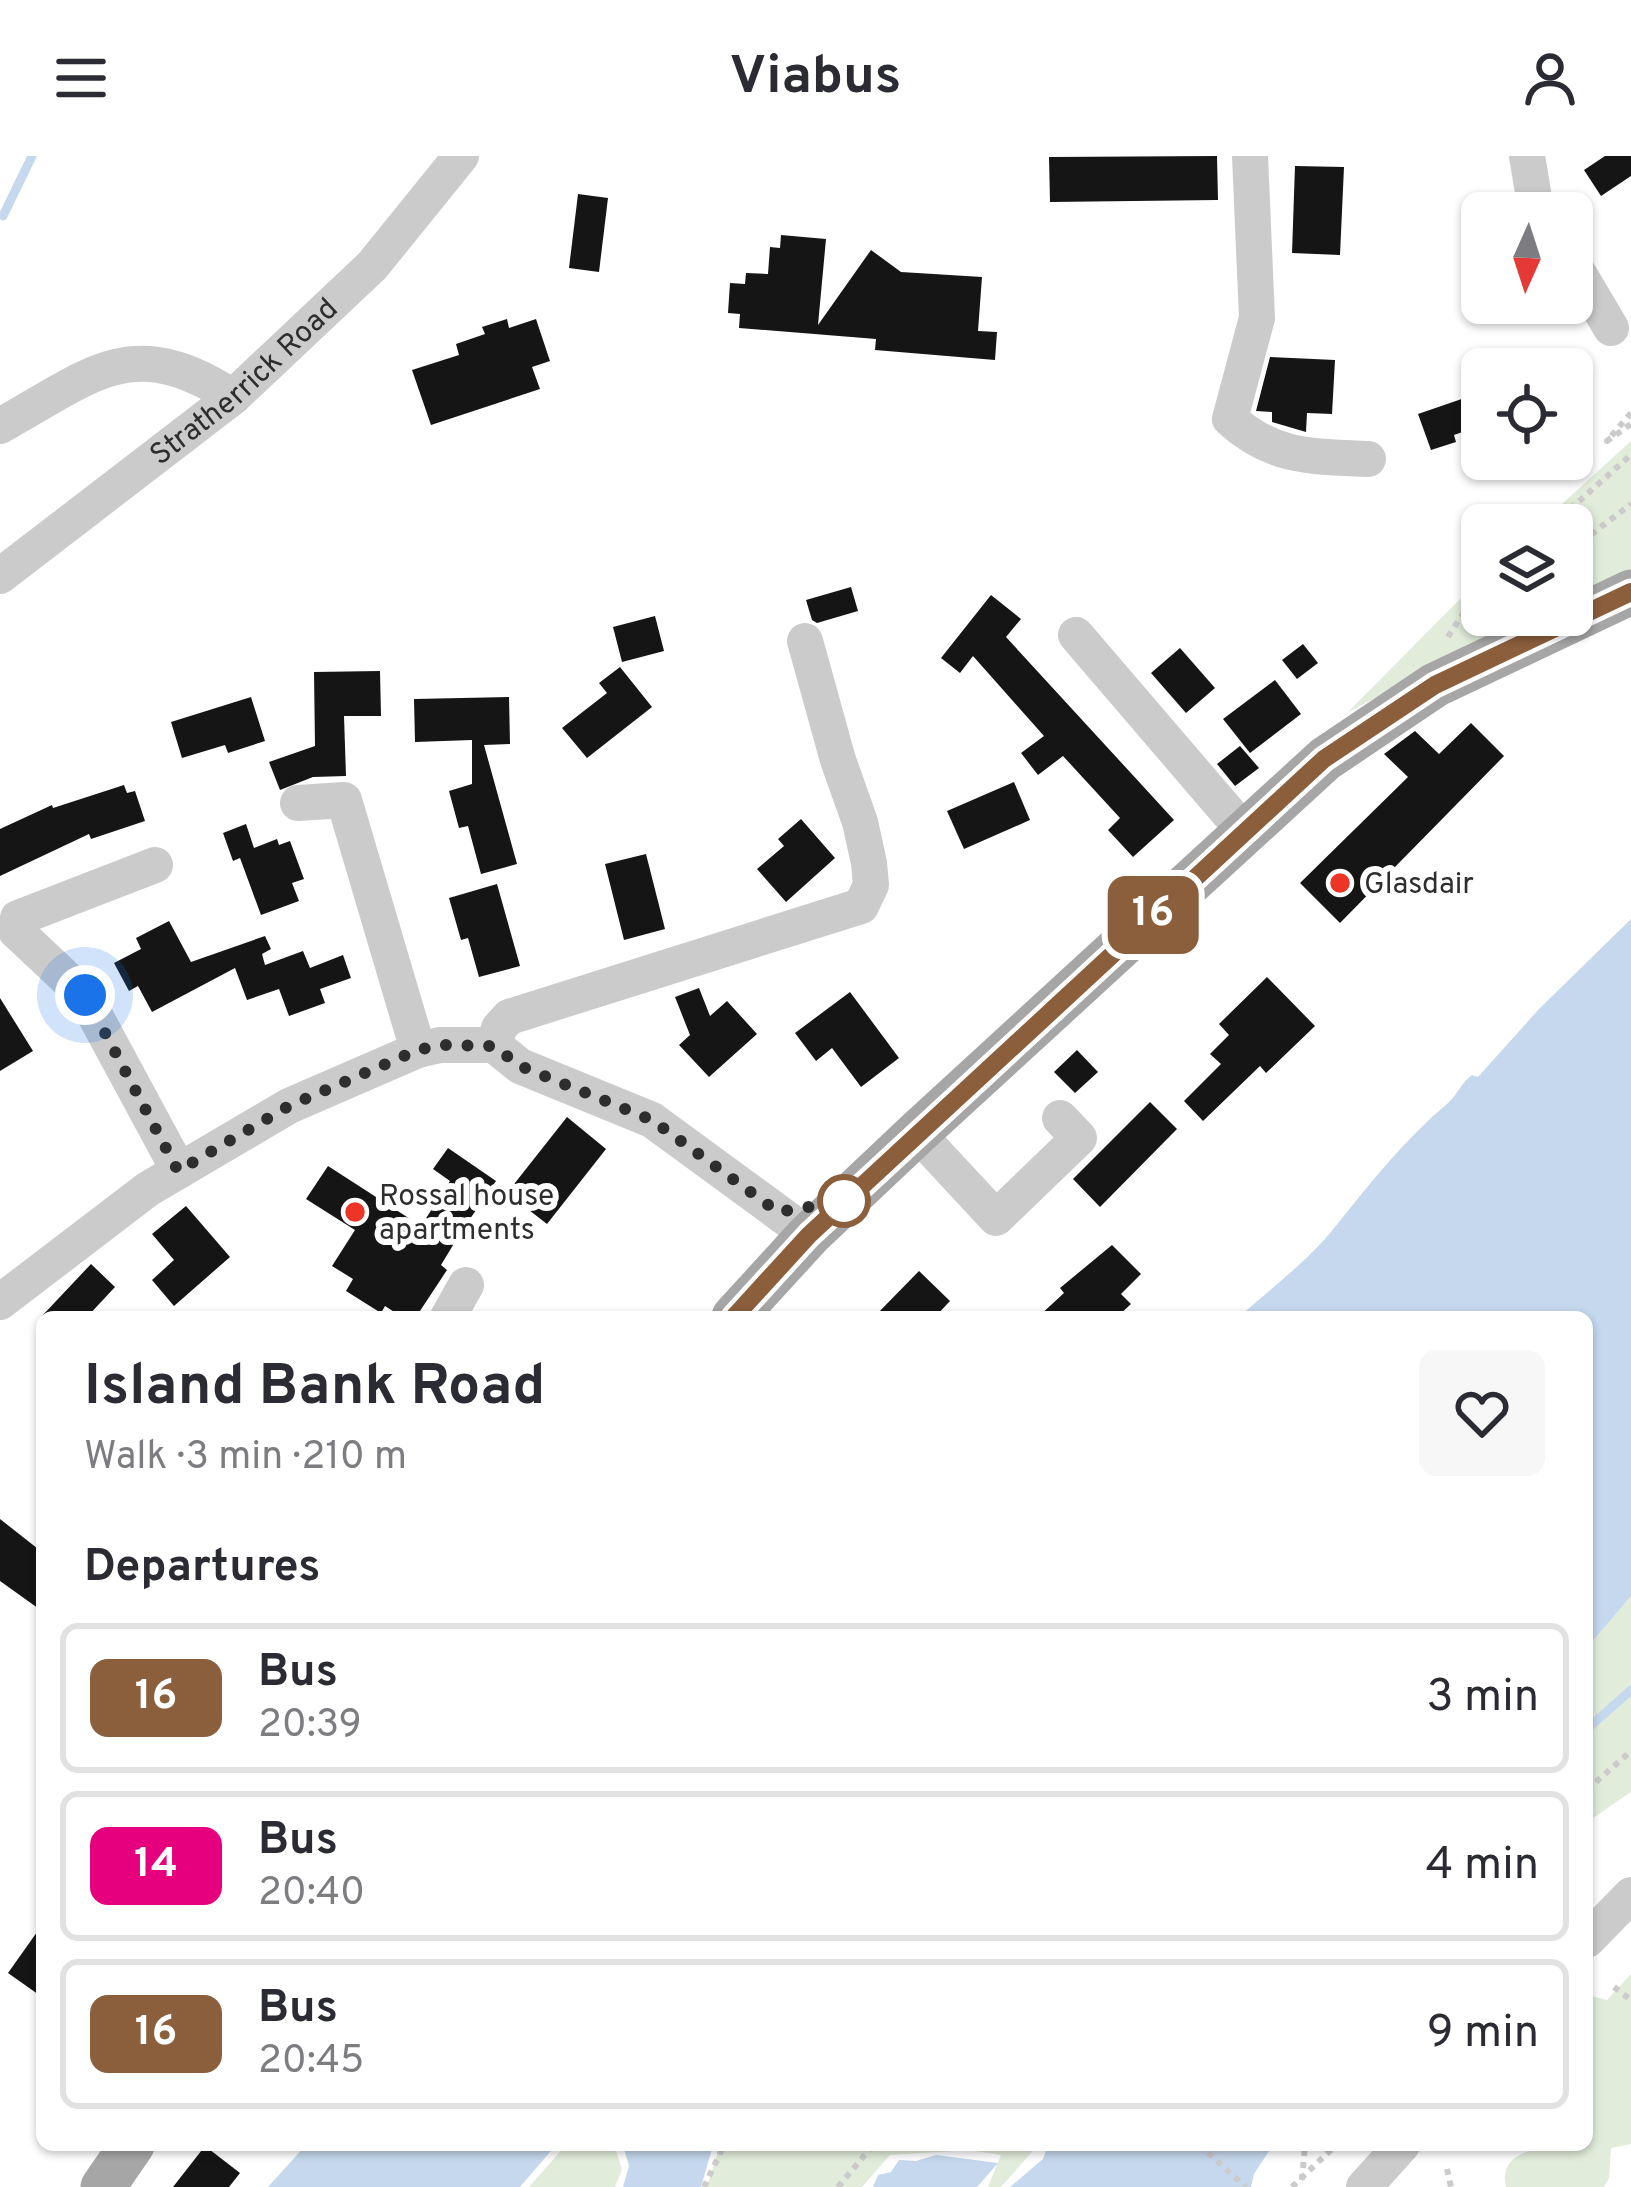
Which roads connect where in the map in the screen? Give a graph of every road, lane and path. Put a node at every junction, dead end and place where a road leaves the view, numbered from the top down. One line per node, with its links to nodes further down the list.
1 (461, 156): 7 (street, Stratherrick Road)
2 (1250, 156): 12 (street)
3 (1527, 156): 4 (street)
4 (1533, 192)
5 (1593, 298): 6 (street)
6 (1611, 328)
7 (233, 397): 10 (street); 16 (street, Stratherrick Road)
8 (1631, 412): 9 (path)
9 (1631, 424)
10 (0, 426)
11 (1631, 455): 13 (path)
12 (1368, 459)
13 (1576, 504)
14 (1631, 504): 15 (path)
15 (1593, 533)
16 (0, 575)
17 (1631, 592): 21 (main road)
18 (1076, 635): 21 (street)
19 (805, 641): 23 (street)
20 (298, 803): 24 (street)
21 (1244, 831): 26 (main road)
22 (155, 865): 27 (street)
23 (494, 1046): 24 (street); 28 (street)
24 (418, 1050): 27 (street)
25 (1060, 1118): 26 (street)
26 (917, 1133): 28 (main road)
27 (178, 1171): 29 (street)
28 (809, 1235): 30 (main road)
29 (0, 1302)
30 (739, 1311)
31 (1631, 1751): 32 (path)
32 (1593, 1785)
33 (1631, 1895): 34 (street)
34 (1593, 1934)
35 (1614, 1987): 37 (path)
36 (1631, 1988): 37 (path)
37 (1628, 1998)
38 (129, 2151): 47 (main road)
39 (721, 2151): 48 (path)
40 (868, 2151): 49 (path)
41 (1206, 2151): 50 (path)
42 (1304, 2151): 46 (path)
43 (1330, 2151): 46 (path)
44 (1397, 2151): 52 (street)
45 (1447, 2169): 53 (path)
46 (1302, 2180): 51 (path)
47 (103, 2187)
48 (704, 2187)
49 (838, 2187)
50 (1246, 2187)
51 (1292, 2187)
52 (1364, 2187)
53 (1450, 2187)

